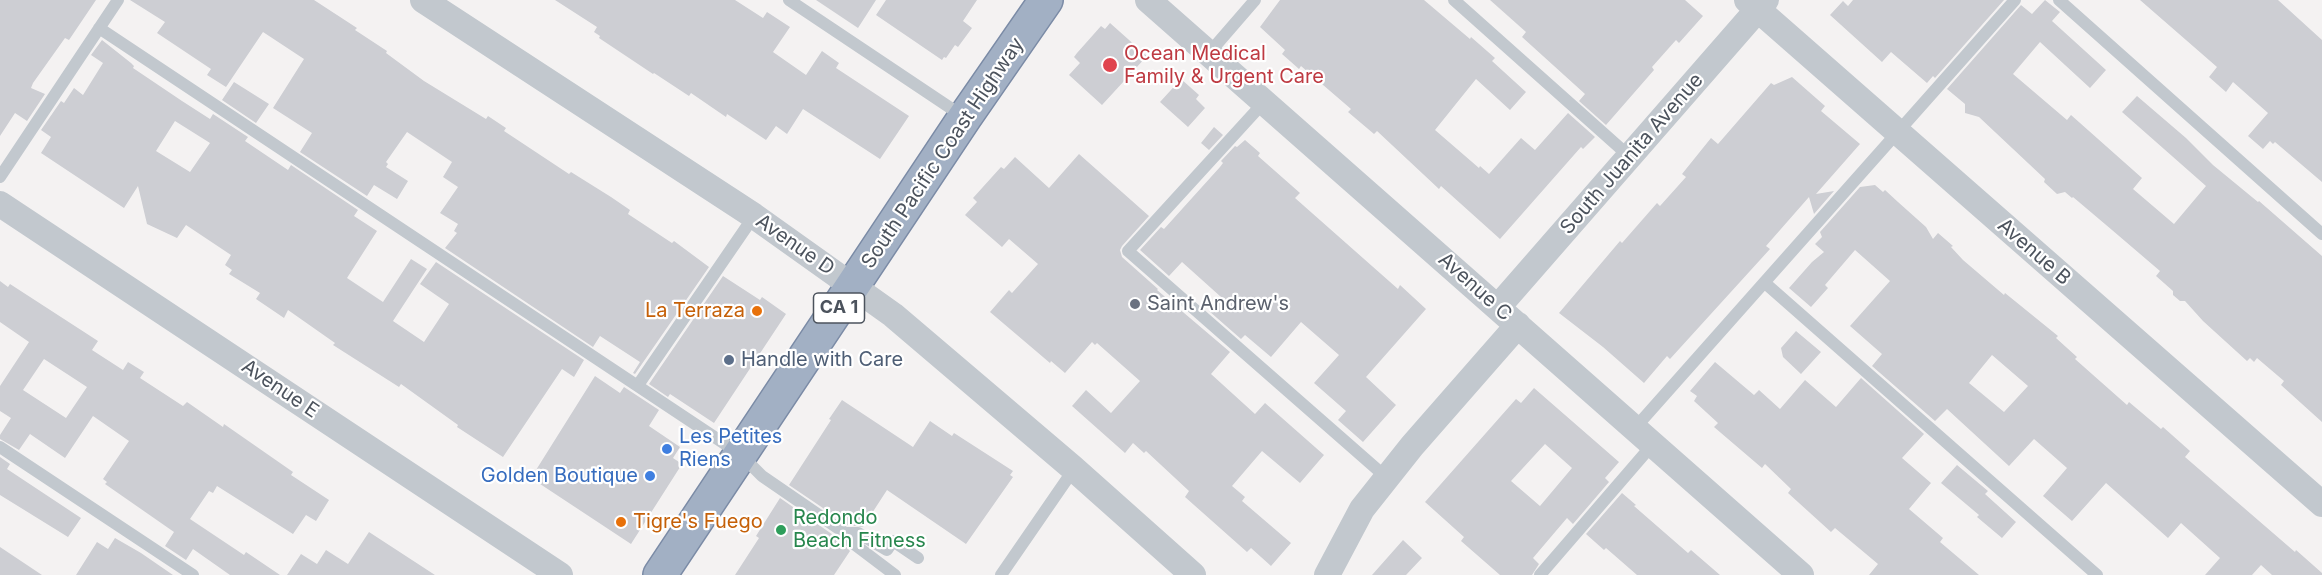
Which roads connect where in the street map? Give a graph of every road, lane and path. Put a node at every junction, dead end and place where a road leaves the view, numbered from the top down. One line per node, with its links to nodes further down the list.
1 (118, 0): 11 (lane)
2 (423, 0): 19 (street, Avenue D)
3 (789, 0): 14 (lane)
4 (1046, 0): 14 (highway, South Pacific Coast Highway / CA 1)
5 (1148, 0): 12 (street, Avenue C)
6 (1256, 0): 12 (lane)
7 (1454, 0): 16 (lane)
8 (2015, 0): 15 (lane)
9 (2058, 0): 20 (lane)
10 (1757, 3): 15 (street, Avenue B); 16 (street, South Juanita Avenue)
11 (99, 28): 17 (lane); 25 (lane)
12 (1210, 52): 13 (street, Avenue C)
13 (1265, 101): 23 (street, Avenue C); 30 (lane)
14 (965, 117): 22 (highway, South Pacific Coast Highway / CA 1)
15 (1898, 132): 21 (lane); 31 (street, Avenue B)
16 (1629, 156): 23 (street, South Juanita Avenue)
17 (0, 177)
18 (0, 204): 35 (street, Avenue E)
19 (754, 216): 22 (street, Avenue D); 25 (lane)
20 (2322, 234)
21 (1765, 283): 26 (lane); 43 (lane)
22 (854, 286): 28 (highway, South Pacific Coast Highway / CA 1); 29 (street, Avenue D)
23 (1497, 307): 24 (street, Avenue C)
24 (1518, 325): 26 (street, Avenue C); 30 (street)
25 (638, 386): 28 (lane)
26 (1644, 436): 41 (lane); 42 (street, Avenue C)
27 (0, 447): 34 (lane)
28 (740, 454): 32 (lane); 36 (highway, South Pacific Coast Highway / CA 1)
29 (1074, 469): 38 (lane); 39 (street, Avenue D)
30 (1387, 478): 40 (street)
31 (2322, 504)
32 (845, 533): 33 (lane); 37 (lane)
33 (918, 558)
34 (193, 575)
35 (560, 575)
36 (660, 575)
37 (895, 575)
38 (1001, 575)
39 (1193, 575)
40 (1327, 575)
41 (1540, 575)
42 (1801, 575)
43 (2097, 575)

